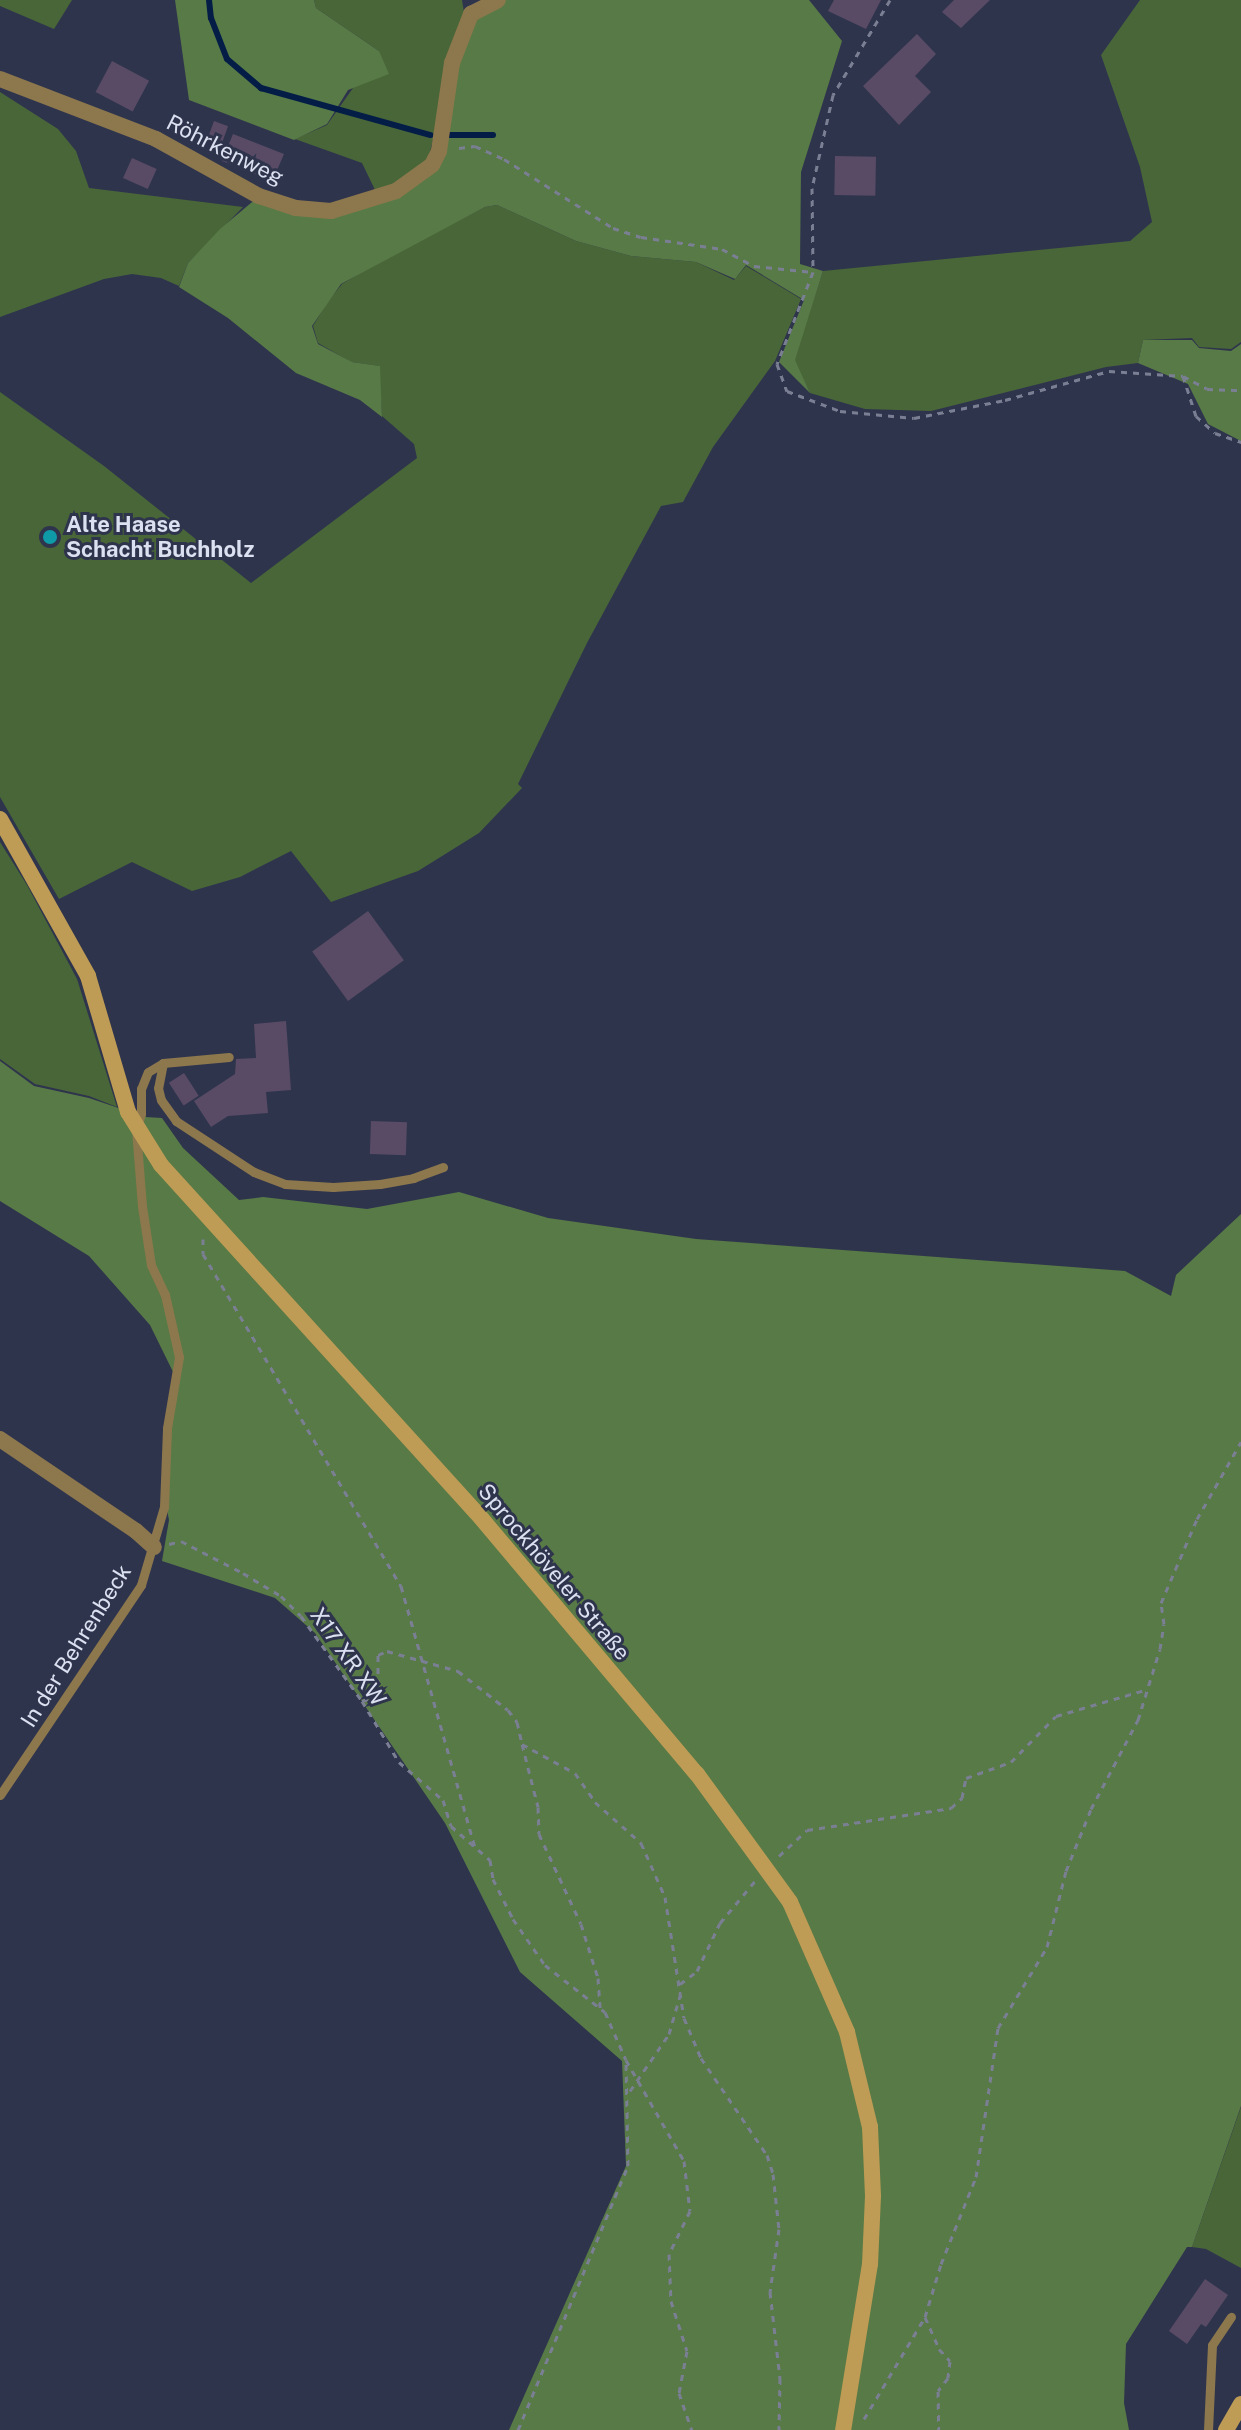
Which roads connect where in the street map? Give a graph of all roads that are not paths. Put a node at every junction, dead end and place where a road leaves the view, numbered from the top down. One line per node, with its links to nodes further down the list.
1 (498, 0): 2 (street, Röhrkenweg)
2 (0, 79)
3 (0, 819): 6 (street, Sprockhöveler Straße)
4 (229, 1057): 5 (lane)
5 (163, 1063): 6 (lane, In der Behrenbeck); 7 (lane)
6 (136, 1130): 9 (lane, In der Behrenbeck); 13 (street, Sprockhöveler Straße)
7 (443, 1167)
8 (0, 1439): 9 (street)
9 (154, 1547): 10 (lane, In der Behrenbeck)
10 (0, 1795)
11 (1231, 2317): 14 (lane)
12 (1241, 2404): 15 (street)
13 (843, 2430)
14 (1208, 2430)
15 (1226, 2430)

